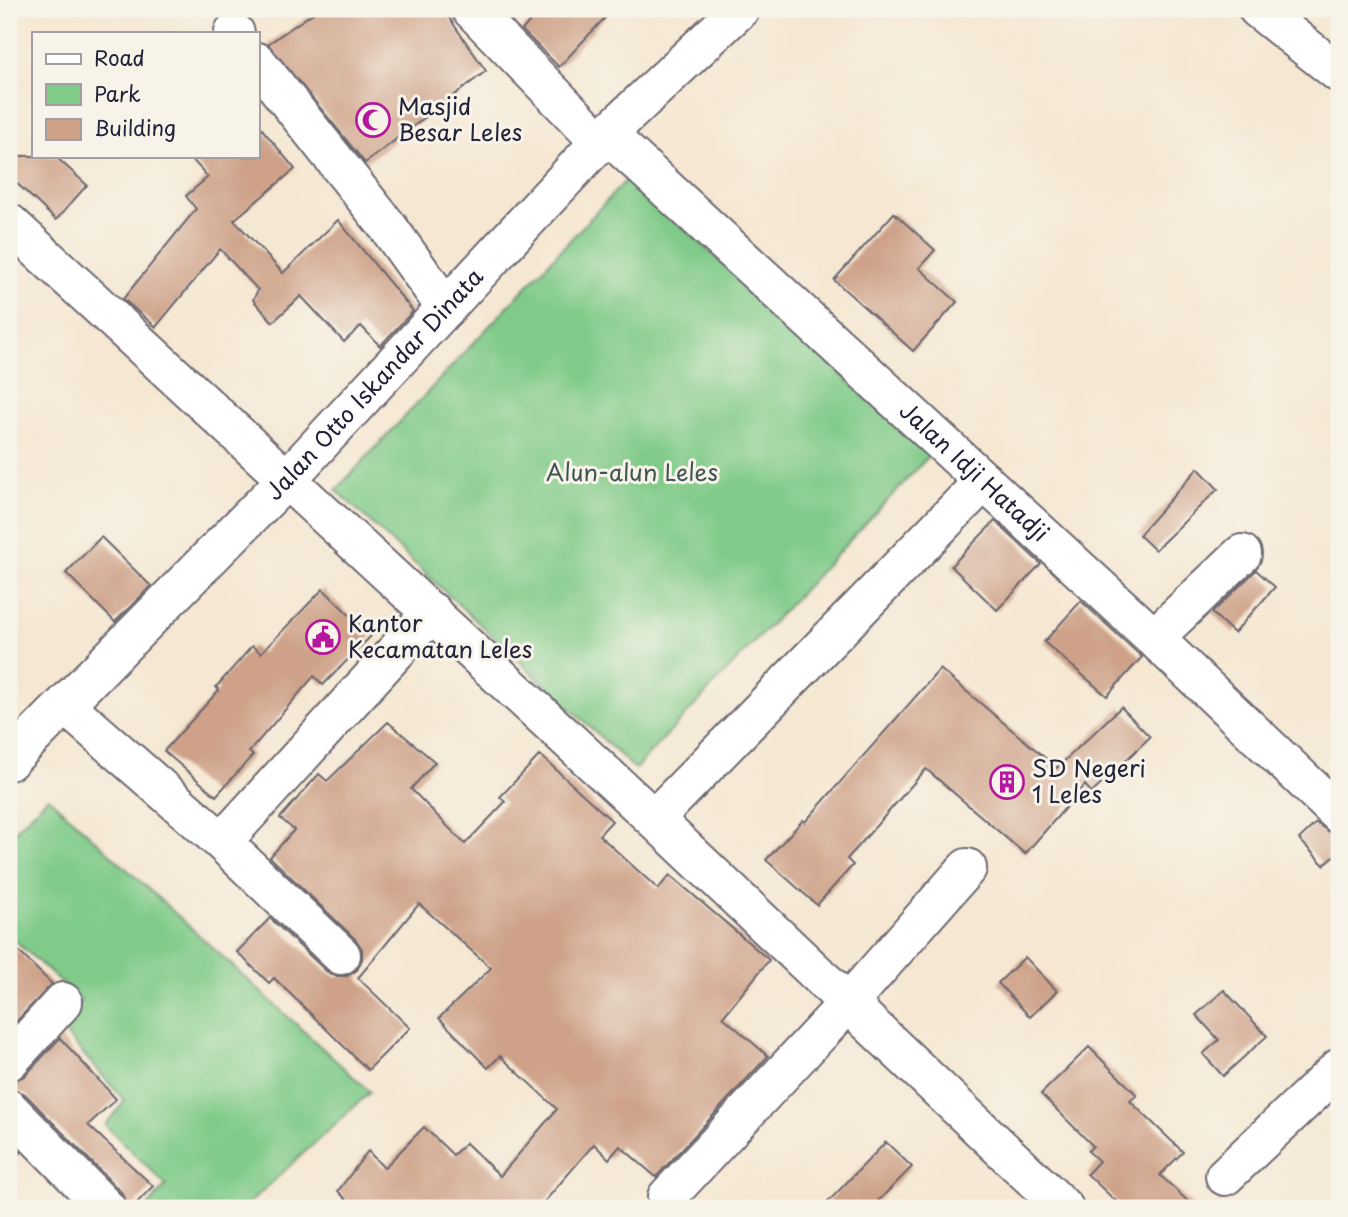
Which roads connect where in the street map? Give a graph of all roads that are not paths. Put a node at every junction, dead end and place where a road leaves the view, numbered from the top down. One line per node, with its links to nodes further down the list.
1 (471, 9): 6 (street, Jalan Idji Hatadji)
2 (740, 9): 6 (street, Jalan Otto Iskandar Dinata)
3 (1258, 9): 5 (street)
4 (259, 65): 8 (street)
5 (1339, 73)
6 (603, 138): 8 (street, Jalan Otto Iskandar Dinata); 10 (street, Jalan Idji Hatadji)
7 (9, 223): 9 (street)
8 (446, 308): 9 (street, Jalan Otto Iskandar Dinata)
9 (287, 479): 12 (street); 14 (street, Jalan Otto Iskandar Dinata)
10 (984, 481): 13 (street, Jalan Idji Hatadji); 17 (street)
11 (1242, 554): 13 (street)
12 (432, 612): 17 (street); 18 (street)
13 (1154, 638): 16 (street, Jalan Idji Hatadji)
14 (65, 705): 15 (street, Jalan Otto Iskandar Dinata); 18 (street)
15 (9, 761)
16 (1339, 814)
17 (654, 818): 21 (street)
18 (222, 842): 20 (street)
19 (967, 867): 21 (street)
20 (341, 955)
21 (850, 1001): 27 (street); 29 (street)
22 (64, 1002): 23 (street)
23 (9, 1060)
24 (1339, 1068): 26 (street)
25 (9, 1109): 28 (street)
26 (1225, 1177)
27 (667, 1197)
28 (106, 1208)
29 (1064, 1208)

